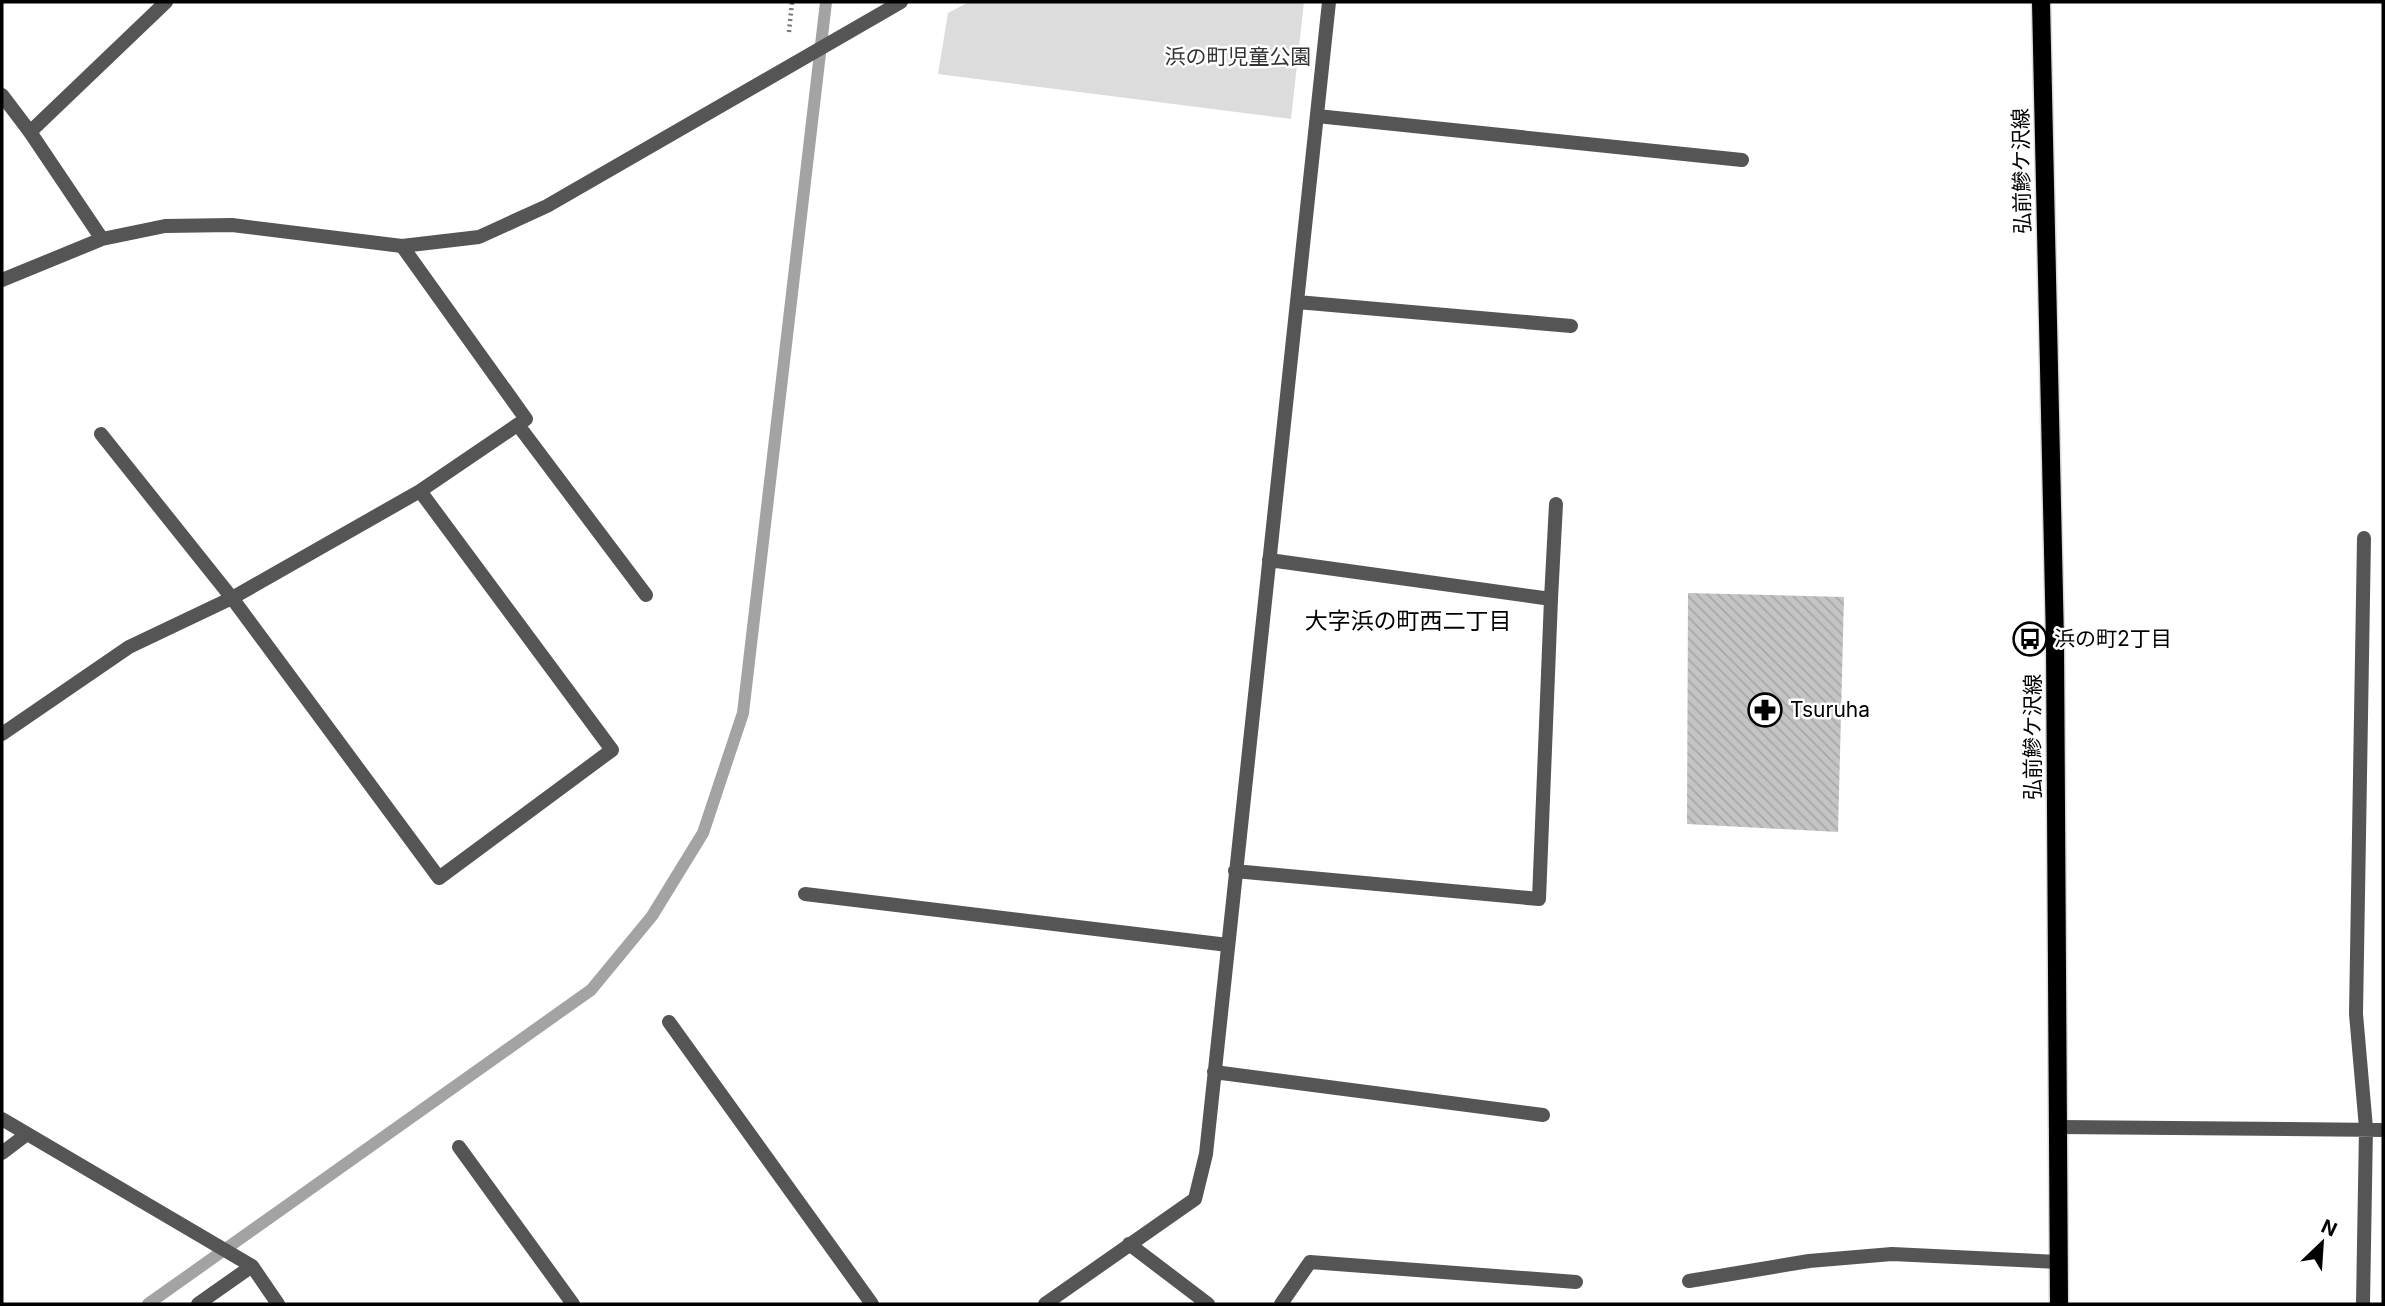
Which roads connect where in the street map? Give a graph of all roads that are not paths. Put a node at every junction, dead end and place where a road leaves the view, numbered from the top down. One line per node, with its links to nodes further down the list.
1 (166, 2): 7 (street)
2 (901, 2): 10 (street)
3 (1329, 2): 6 (street)
4 (2042, 2): 31 (main road, 弘前鰺ケ沢線)
5 (2, 95): 7 (street)
6 (1317, 116): 8 (street); 12 (street)
7 (30, 132): 9 (street)
8 (1742, 160)
9 (102, 239): 10 (street); 11 (street)
10 (402, 246): 14 (street)
11 (2, 280)
12 (1297, 302): 13 (street); 19 (street)
13 (1571, 326)
14 (518, 425): 16 (street); 20 (street)
15 (101, 434): 21 (street)
16 (420, 491): 21 (street); 21 (street)
17 (1556, 504): 22 (street)
18 (2364, 538): 32 (street)
19 (1269, 560): 22 (street); 24 (street)
20 (646, 595)
21 (232, 598): 23 (street)
22 (1551, 599): 24 (street)
23 (2, 734)
24 (1236, 871): 26 (street)
25 (804, 894): 26 (street)
26 (1228, 945): 28 (street)
27 (669, 1022): 45 (street)
28 (1214, 1072): 29 (street); 37 (street)
29 (1544, 1115)
30 (2, 1119): 34 (street)
31 (2058, 1126): 32 (street); 38 (main road, 弘前鰺ケ沢線)
32 (2366, 1128): 33 (street); 50 (street)
33 (2383, 1129)
34 (27, 1134): 36 (street); 39 (street)
35 (459, 1147): 44 (street)
36 (2, 1153)
37 (1129, 1244): 46 (street); 47 (street)
38 (2059, 1262): 40 (street); 49 (main road, 弘前鰺ケ沢線)
39 (252, 1266): 42 (street); 43 (street)
40 (1689, 1281)
41 (1576, 1282): 48 (street)
42 (198, 1304)
43 (278, 1304)
44 (573, 1304)
45 (872, 1304)
46 (1045, 1304)
47 (1208, 1304)
48 (1281, 1304)
49 (2059, 1304)
50 (2363, 1304)

